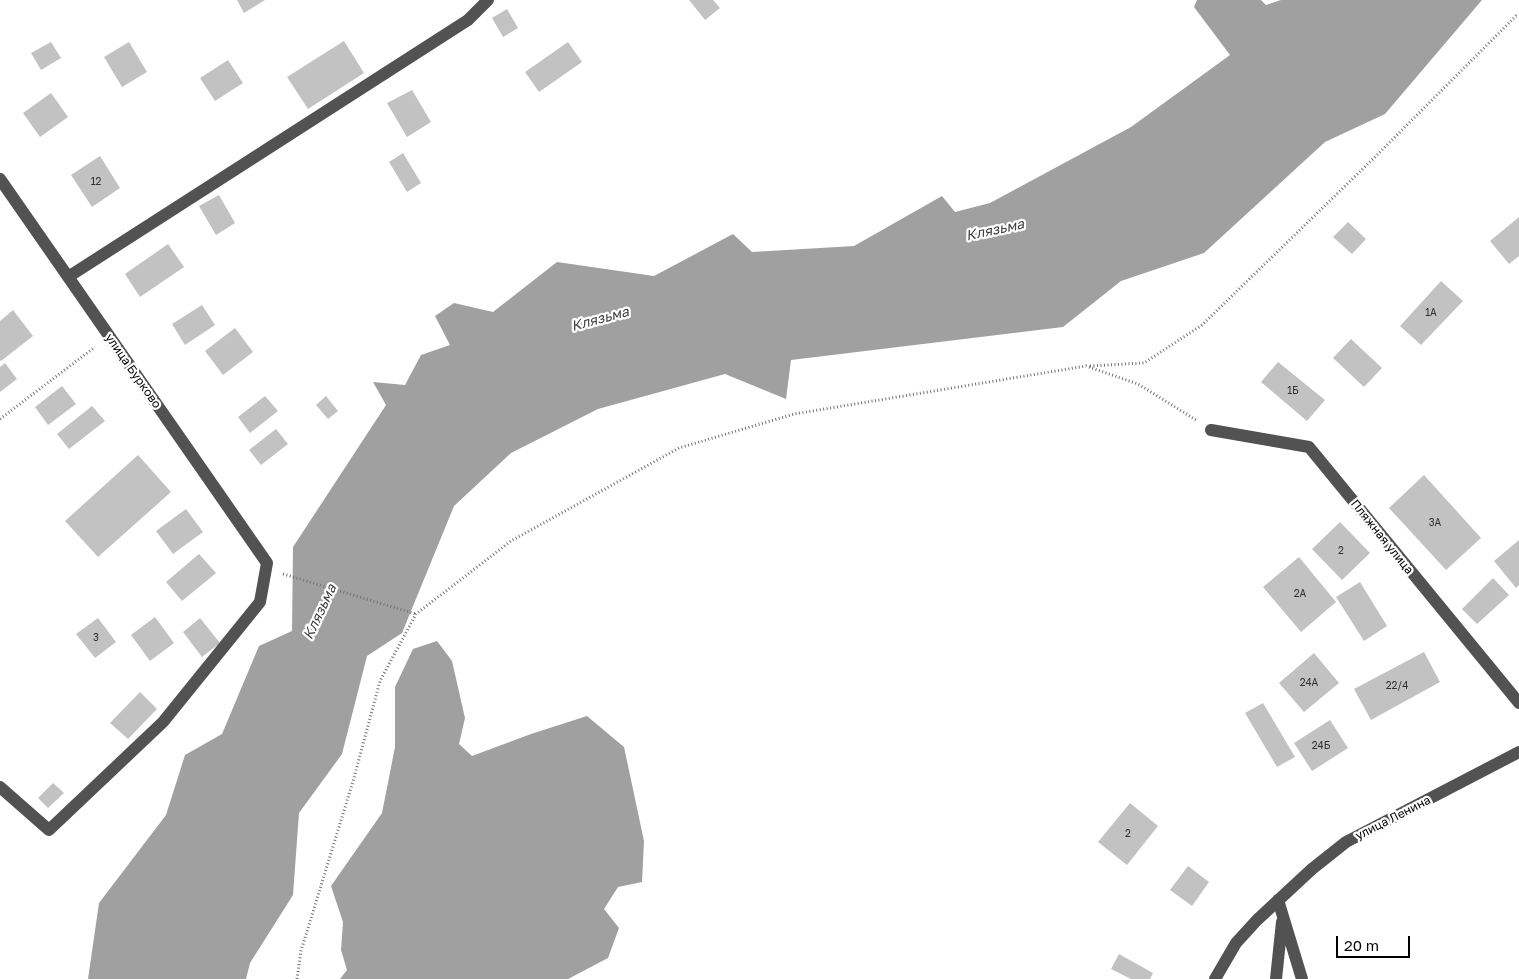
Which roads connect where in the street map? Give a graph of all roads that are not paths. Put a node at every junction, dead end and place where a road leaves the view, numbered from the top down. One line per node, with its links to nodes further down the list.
1 (488, 0): 3 (street)
2 (0, 179): 3 (street, улица Бурково)
3 (68, 277): 7 (street, улица Бурково)
4 (1211, 430): 5 (street, Пляжная улица)
5 (1519, 703)
6 (1519, 752): 8 (street, улица Ленина)
7 (0, 787)
8 (1278, 900): 9 (street); 10 (street, улица Ленина)
9 (1282, 916): 11 (street); 12 (street)
10 (1215, 979)
11 (1276, 979)
12 (1302, 979)

